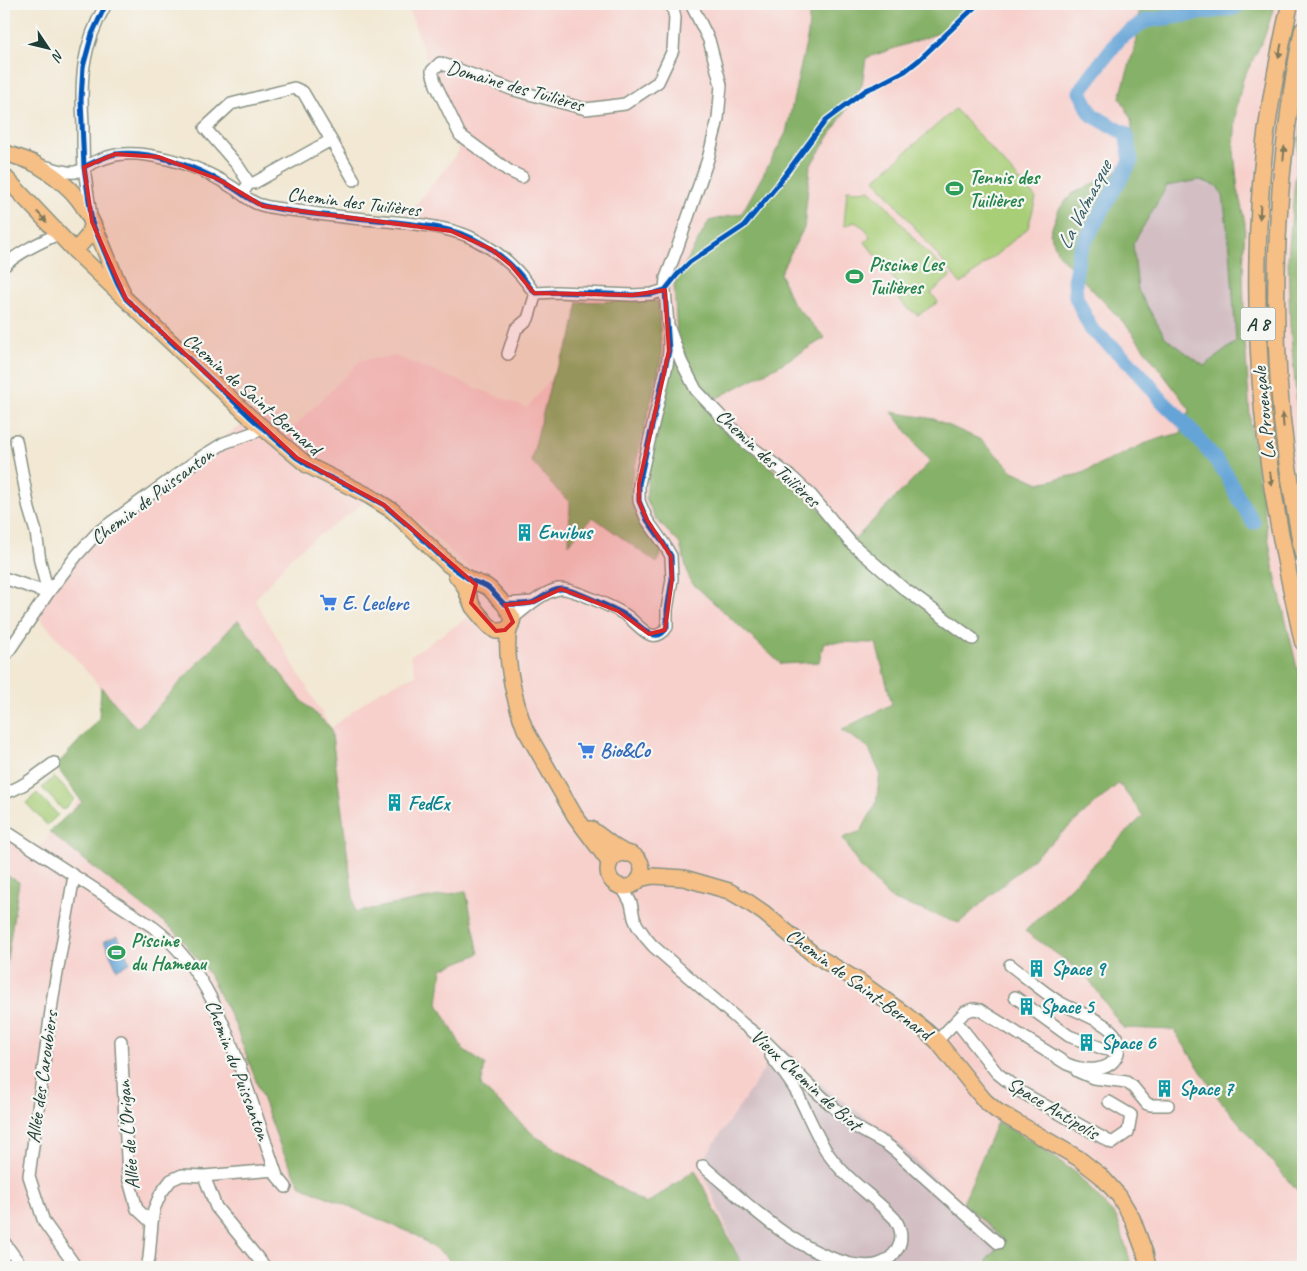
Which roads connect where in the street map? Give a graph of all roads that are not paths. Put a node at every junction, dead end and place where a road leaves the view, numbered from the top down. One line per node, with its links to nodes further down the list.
1 (106, 4): 9 (street)
2 (672, 4): 10 (street, Domaine des Tuilières)
3 (691, 4): 19 (street)
4 (1290, 4): 37 (highway, La Provençale / A 8, one-way to 37)
5 (1303, 30): 26 (highway, La Provençale / A 8, one-way to 5)
6 (330, 140): 12 (street); 13 (street); 13 (street)
7 (4, 152): 8 (main road, Chemin de Saint-Bernard)
8 (32, 163): 9 (street, Chemin des Tuilières); 11 (main road); 15 (main road, Chemin de Saint-Bernard)
9 (84, 167): 14 (street, Chemin des Tuilières); 15 (street)
10 (522, 177)
11 (7, 179): 16 (main road, Chemin de Saint-Bernard, one-way to 16)
12 (354, 180)
13 (249, 183): 14 (street)
14 (242, 194): 20 (street, Chemin des Tuilières)
15 (92, 222): 17 (main road); 21 (main road, Chemin de Saint-Bernard)
16 (58, 234): 17 (main road, Chemin de Saint-Bernard); 18 (street)
17 (75, 251): 21 (main road, Chemin de Saint-Bernard)
18 (4, 266)
19 (665, 290): 20 (street); 22 (street, Chemin des Tuilières)
20 (536, 293): 23 (street)
21 (126, 299): 24 (main road, Chemin de Saint-Bernard)
22 (668, 325): 32 (street); 36 (street, Chemin des Tuilières)
23 (508, 354)
24 (262, 428): 27 (main road, Chemin de Saint-Bernard); 30 (street, Chemin de Puissanton)
25 (16, 440): 30 (street)
26 (1303, 554)
27 (449, 565): 29 (main road, Chemin de Saint-Bernard); 31 (main road, Chemin de Saint-Bernard)
28 (4, 578): 30 (street)
29 (482, 585): 31 (main road); 33 (main road, Chemin de Saint-Bernard)
30 (48, 593): 38 (street, Chemin de Puissanton)
31 (470, 598): 35 (main road, Chemin de Saint-Bernard)
32 (533, 602): 33 (street); 34 (street)
33 (504, 604): 34 (main road, Chemin de Saint-Bernard)
34 (512, 622): 35 (main road); 39 (main road, Chemin de Saint-Bernard)
35 (492, 629): 39 (main road, Chemin de Saint-Bernard)
36 (973, 640)
37 (1303, 642)
38 (4, 658)
39 (507, 658): 42 (main road, Chemin de Saint-Bernard)
40 (54, 762): 41 (street)
41 (4, 793)
42 (575, 816): 44 (main road, Chemin de Saint-Bernard); 45 (main road, Chemin de Saint-Bernard)
43 (4, 830): 46 (street, Chemin du Puissanton)
44 (633, 858): 45 (main road); 47 (main road, Chemin de Saint-Bernard); 48 (main road)
45 (610, 863): 48 (main road)
46 (74, 876): 60 (street, Chemin du Puissanton); 67 (street, Allée des Caroubiers)
47 (684, 878): 48 (main road, Chemin de Saint-Bernard); 54 (main road, Chemin de Saint-Bernard)
48 (631, 884): 52 (street, Vieux Chemin de Biot)
49 (1010, 965): 55 (street)
50 (1014, 997): 55 (street)
51 (956, 1022): 54 (street); 56 (street); 57 (street, Space Antipolis)
52 (743, 1024): 59 (street); 65 (street, Vieux Chemin de Biot)
53 (121, 1041): 63 (street, Allée de L'Origan)
54 (937, 1041): 70 (main road, Chemin de Saint-Bernard)
55 (1118, 1052): 56 (street)
56 (1068, 1064): 58 (street)
57 (1109, 1102)
58 (1168, 1105)
59 (703, 1166)
60 (275, 1170): 61 (street); 62 (street, Chemin du Puissanton)
61 (204, 1176): 63 (street); 69 (street)
62 (286, 1187)
63 (152, 1223): 68 (street)
64 (4, 1242): 66 (street)
65 (998, 1243)
66 (22, 1267)
67 (76, 1267)
68 (147, 1267)
69 (264, 1267)
70 (1148, 1267)

